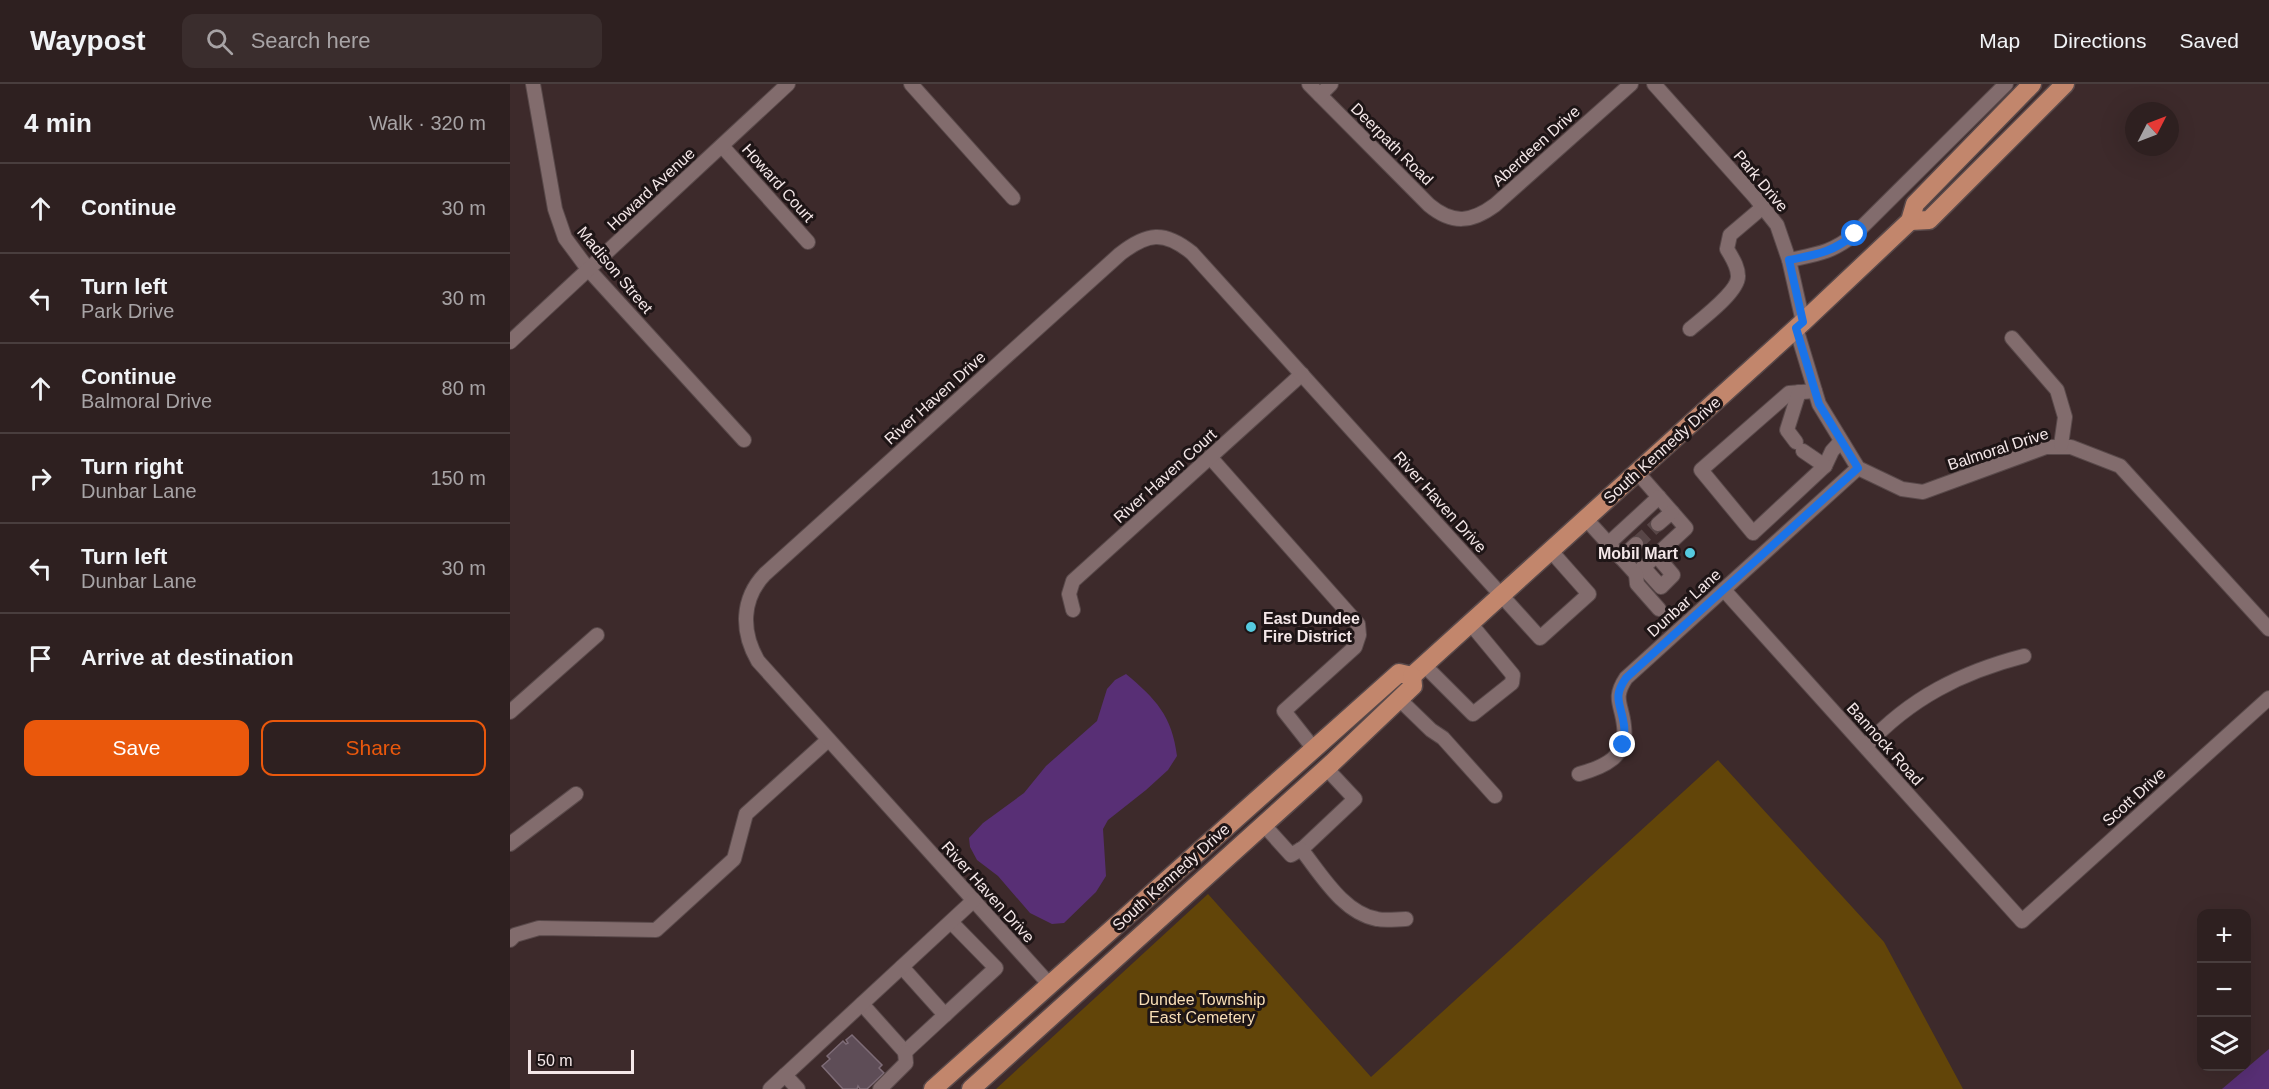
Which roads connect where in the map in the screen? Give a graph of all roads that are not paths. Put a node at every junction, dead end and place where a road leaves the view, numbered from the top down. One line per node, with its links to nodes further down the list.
1 (533, 84): 19 (street, Madison Street)
2 (788, 84): 12 (street, Howard Avenue)
3 (911, 84): 13 (street)
4 (1309, 84): 11 (street, Deerpath Road)
5 (1331, 84): 11 (street)
6 (1631, 84): 15 (street, Aberdeen Drive)
7 (1654, 84): 14 (street, Park Drive)
8 (2006, 84): 18 (street)
9 (2032, 84): 16 (main road, South Kennedy Drive)
10 (2065, 84): 16 (main road, South Kennedy Drive)
11 (1320, 95): 15 (street, Deerpath Road)
12 (722, 146): 17 (street, Howard Court); 19 (street, Howard Avenue)
13 (1013, 198)
14 (1763, 207): 18 (street, Park Drive); 21 (street)
15 (1457, 219)
16 (1910, 221): 20 (main road, South Kennedy Drive)
17 (808, 242)
18 (1789, 260): 20 (street, Park Drive)
19 (588, 269): 23 (street, Howard Avenue); 27 (street, Madison Street)
20 (1800, 325): 25 (street); 33 (main road, South Kennedy Drive)
21 (1690, 329)
22 (2012, 339): 29 (street)
23 (510, 342)
24 (1302, 374): 30 (street, River Haven Court); 45 (street, River Haven Drive); 56 (street, River Haven Drive)
25 (1815, 391): 26 (street); 28 (street)
26 (1794, 393): 31 (street); 31 (street)
27 (744, 440)
28 (1841, 441): 31 (street); 32 (street)
29 (2061, 446): 32 (street, Balmoral Drive); 49 (street, Balmoral Drive)
30 (1210, 457): 47 (street, River Haven Court); 58 (street)
31 (1824, 466)
32 (1858, 468): 44 (street, Dunbar Lane)
33 (1637, 472): 34 (street); 36 (main road, South Kennedy Drive)
34 (1659, 497): 35 (street); 38 (street)
35 (1672, 512): 37 (street); 41 (street)
36 (1586, 519): 38 (street); 40 (main road, South Kennedy Drive)
37 (1658, 524)
38 (1608, 544): 42 (street)
39 (1636, 544): 42 (street)
40 (1551, 551): 45 (main road, South Kennedy Drive); 45 (street, River Haven Drive)
41 (1656, 555): 43 (street); 43 (street)
42 (1621, 558): 43 (street)
43 (1639, 570): 46 (street)
44 (1724, 590): 57 (street, Bannock Road); 60 (street, Dunbar Lane)
45 (1501, 595): 48 (main road, South Kennedy Drive)
46 (1659, 609)
47 (1073, 610)
48 (1470, 623): 52 (main road, South Kennedy Drive); 52 (street)
49 (2269, 629)
50 (597, 635): 55 (street)
51 (2024, 656): 57 (street)
52 (1418, 671): 54 (main road, South Kennedy Drive); 58 (main road, South Kennedy Drive)
53 (2269, 698): 68 (street, Scott Drive)
54 (1399, 699): 59 (main road, South Kennedy Drive); 62 (street)
55 (510, 712)
56 (828, 740): 66 (street, River Haven Drive); 70 (street)
57 (1866, 746): 68 (street, Bannock Road)
58 (1314, 749): 72 (main road, South Kennedy Drive)
59 (1326, 768): 63 (main road, South Kennedy Drive); 65 (street)
60 (1579, 774)
61 (576, 794): 64 (street)
62 (1495, 796)
63 (1264, 825): 65 (street); 81 (main road, South Kennedy Drive)
64 (510, 844)
65 (1300, 849): 67 (street)
66 (974, 900): 69 (street); 72 (street, River Haven Drive)
67 (1406, 919)
68 (2022, 921)
69 (951, 922): 71 (street); 74 (street)
70 (510, 940)
71 (902, 967): 73 (street); 74 (street)
72 (1050, 985): 80 (main road, South Kennedy Drive)
73 (862, 1004): 75 (street); 76 (street)
74 (945, 1015): 75 (street)
75 (905, 1052): 79 (street)
76 (785, 1075): 77 (street); 78 (street)
77 (770, 1089)
78 (798, 1089)
79 (880, 1089)
80 (933, 1089)
81 (971, 1089)

